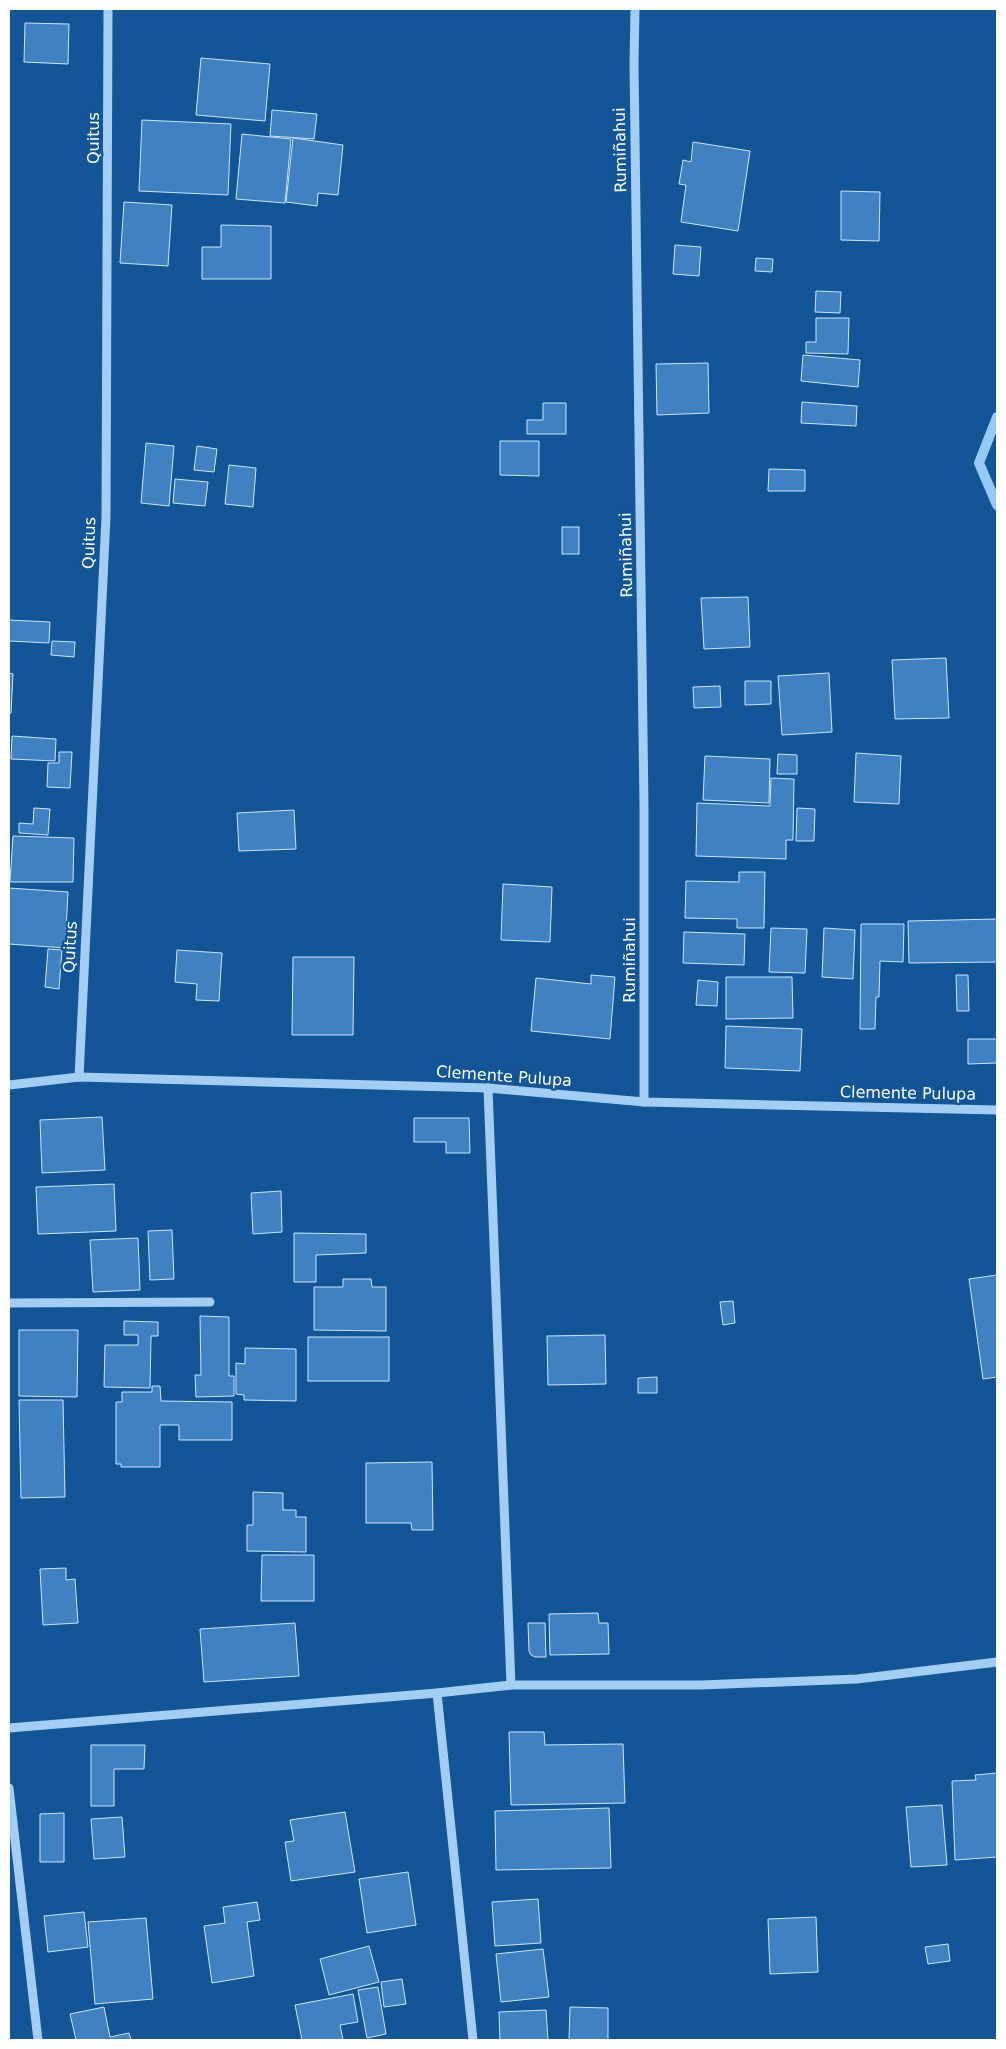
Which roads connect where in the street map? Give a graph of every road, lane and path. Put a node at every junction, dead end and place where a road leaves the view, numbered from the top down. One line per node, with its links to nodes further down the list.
1 (108, 9): 3 (street, Quitus)
2 (635, 9): 6 (street, Rumiñahui)
3 (79, 1077): 4 (street, Clemente Pulupa); 5 (street, Clemente Pulupa)
4 (9, 1085)
5 (488, 1088): 6 (street, Clemente Pulupa); 11 (street)
6 (644, 1102): 7 (street, Clemente Pulupa)
7 (997, 1110)
8 (210, 1302): 9 (street)
9 (9, 1304)
10 (997, 1662): 11 (street)
11 (510, 1685): 12 (street)
12 (437, 1693): 13 (street); 16 (street)
13 (9, 1728)
14 (9, 1788): 15 (street)
15 (38, 2040)
16 (473, 2040)

